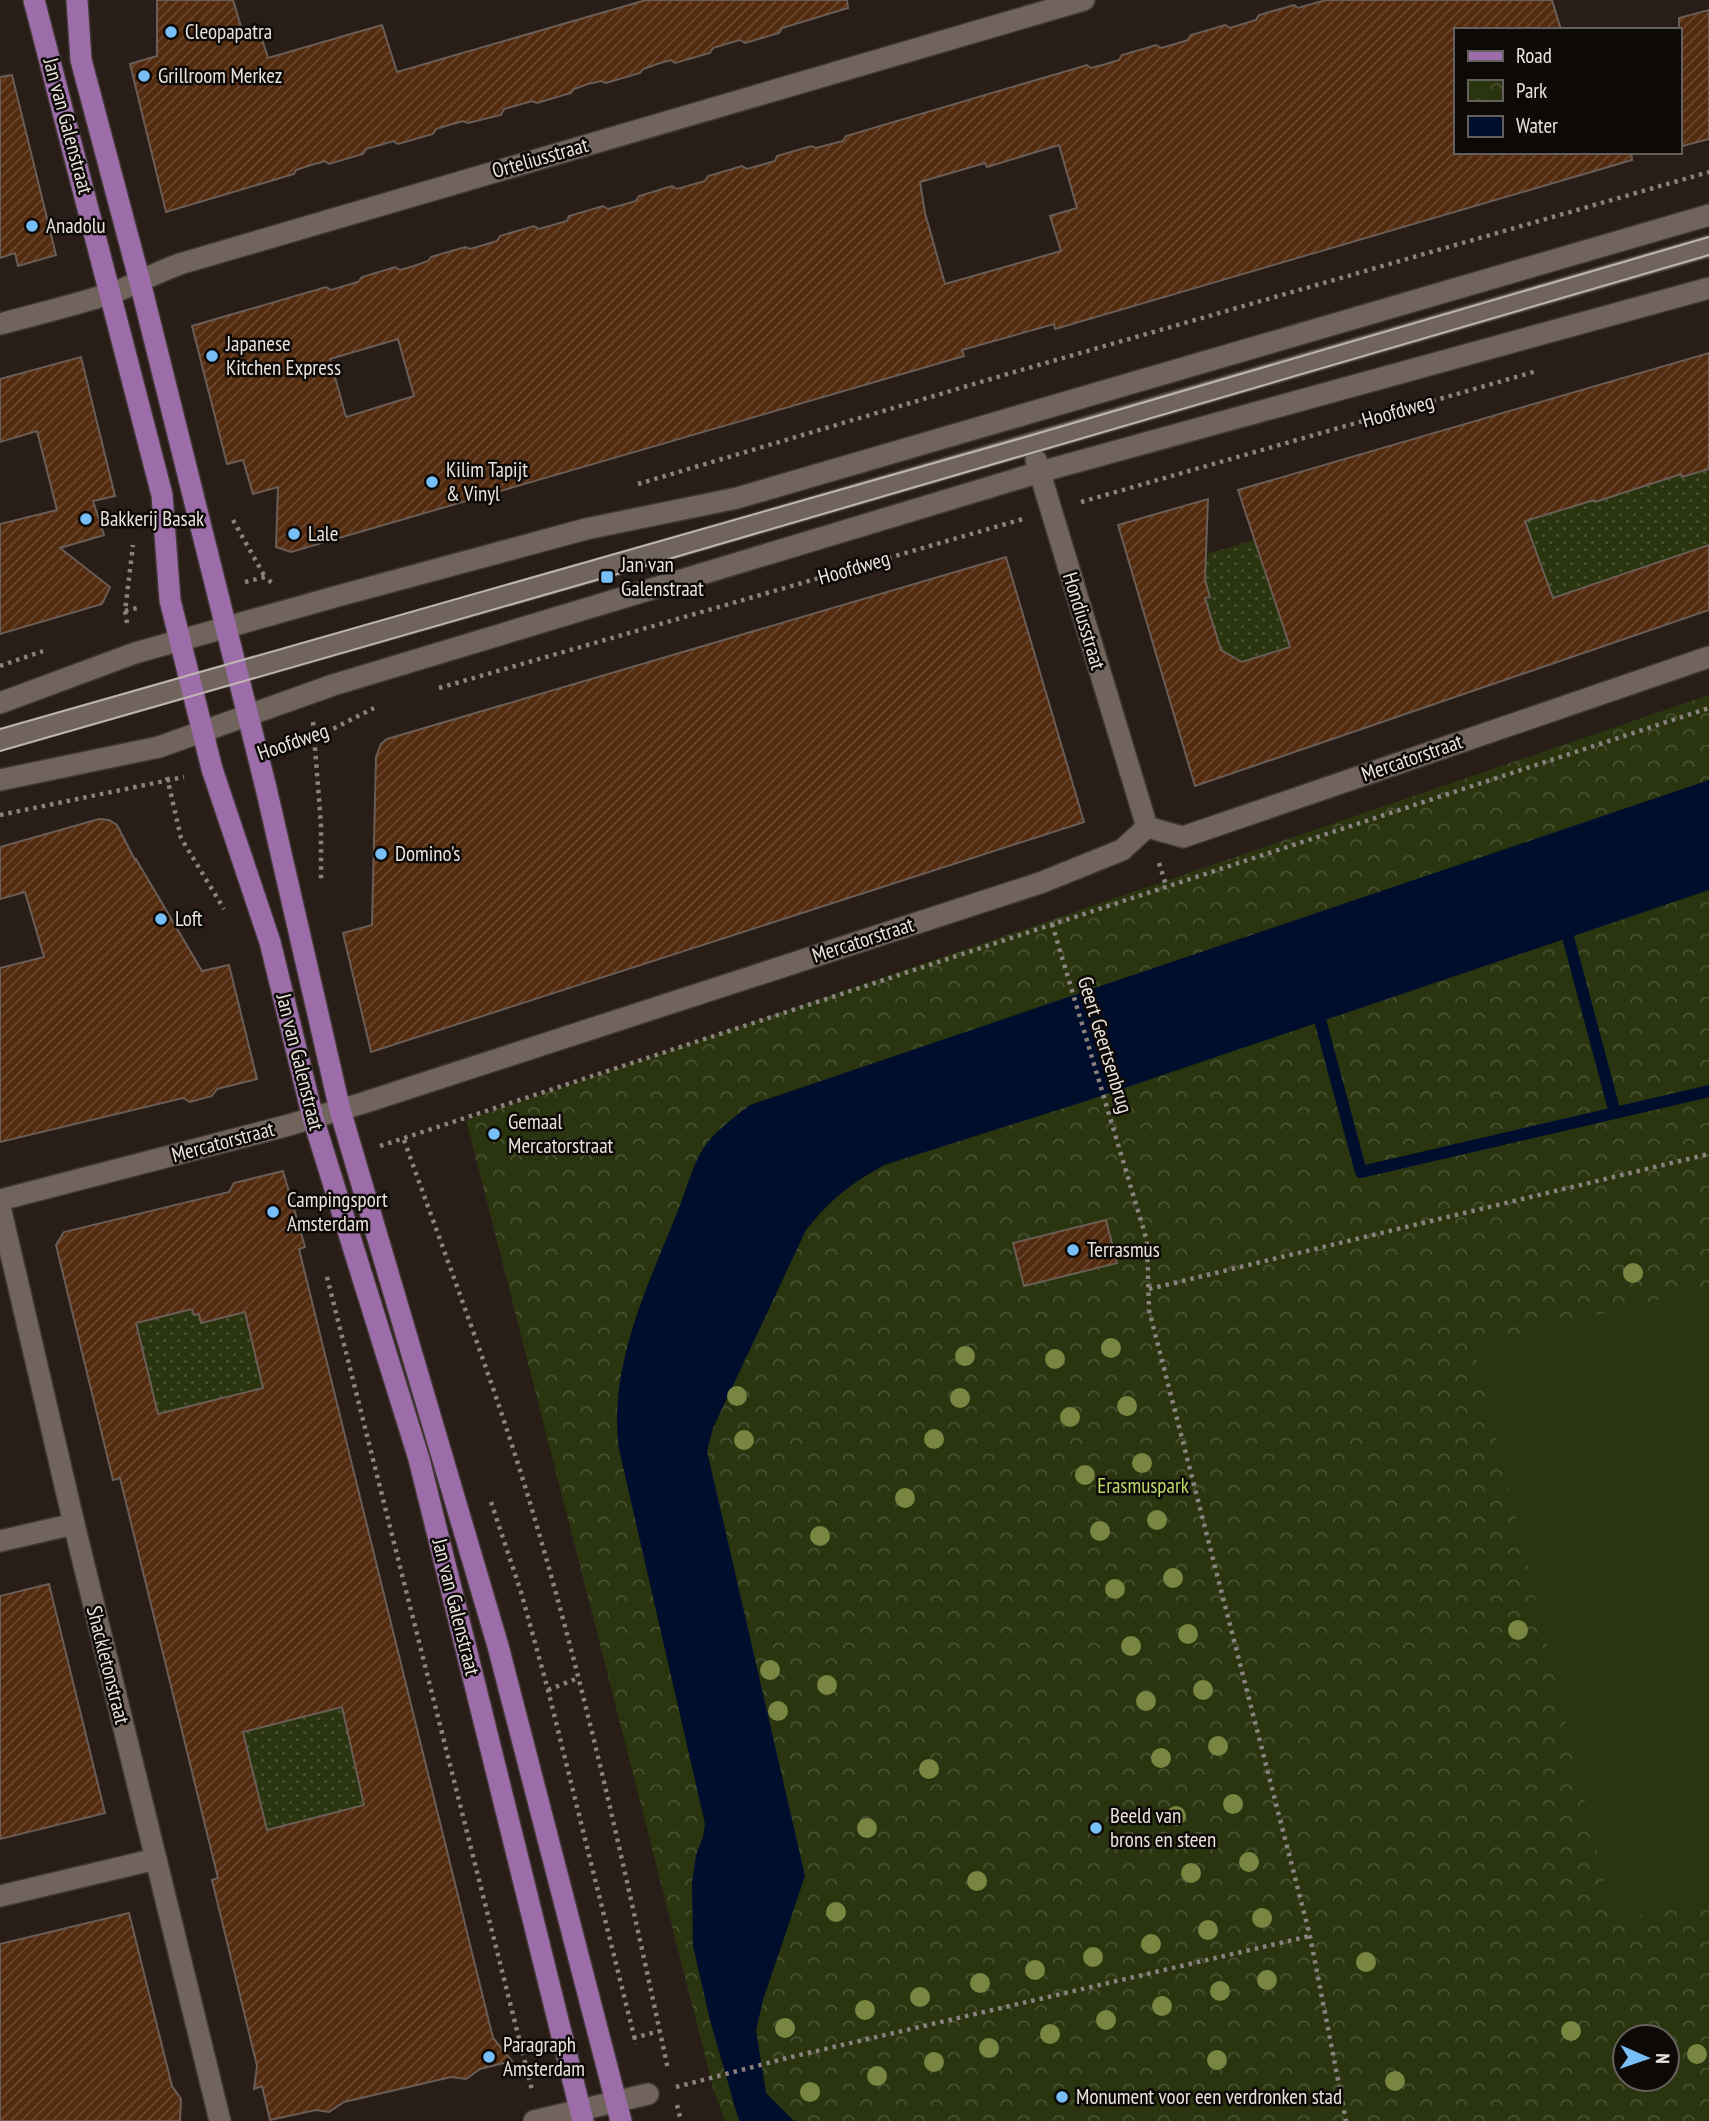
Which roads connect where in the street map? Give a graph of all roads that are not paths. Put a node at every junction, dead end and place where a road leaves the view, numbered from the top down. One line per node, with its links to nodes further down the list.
1 (34, 0): 8 (main road, Jan van Galenstraat)
2 (77, 0): 6 (main road, Jan van Galenstraat)
3 (1084, 0): 6 (street, Orteliusstraat)
4 (1709, 215): 10 (street)
5 (1709, 246): 11 (street)
6 (140, 282): 8 (street, Orteliusstraat); 13 (main road, Jan van Galenstraat)
7 (1709, 288): 12 (street, Hoofdweg)
8 (111, 293): 9 (street, Orteliusstraat); 14 (main road, Jan van Galenstraat)
9 (0, 324)
10 (1023, 415): 11 (street, Hondiusstraat); 13 (street)
11 (1031, 444): 12 (street, Hondiusstraat); 16 (street)
12 (1040, 472): 19 (street, Hoofdweg); 23 (street, Hondiusstraat)
13 (226, 629): 14 (street); 16 (main road, Jan van Galenstraat)
14 (180, 641): 17 (main road, Jan van Galenstraat); 18 (street)
15 (1709, 656): 23 (street, Mercatorstraat)
16 (237, 674): 17 (street); 19 (main road, Jan van Galenstraat)
17 (192, 687): 20 (main road, Jan van Galenstraat); 21 (street)
18 (0, 703)
19 (248, 715): 20 (street, Hoofdweg); 24 (main road, Jan van Galenstraat)
20 (202, 731): 22 (street, Hoofdweg); 25 (main road, Jan van Galenstraat)
21 (0, 740)
22 (0, 780)
23 (1147, 827): 24 (street, Mercatorstraat)
24 (340, 1110): 25 (street, Mercatorstraat); 33 (main road, Jan van Galenstraat)
25 (313, 1118): 26 (street, Mercatorstraat); 34 (main road, Jan van Galenstraat)
26 (0, 1200)
27 (0, 1207): 28 (street, Shackletonstraat)
28 (74, 1524): 29 (street); 30 (street, Shackletonstraat)
29 (0, 1541)
30 (156, 1859): 31 (street); 36 (street, Shackletonstraat)
31 (0, 1896)
32 (648, 2094): 33 (street)
33 (618, 2111): 34 (street)
34 (582, 2116): 35 (street)
35 (537, 2120)
36 (220, 2121)

